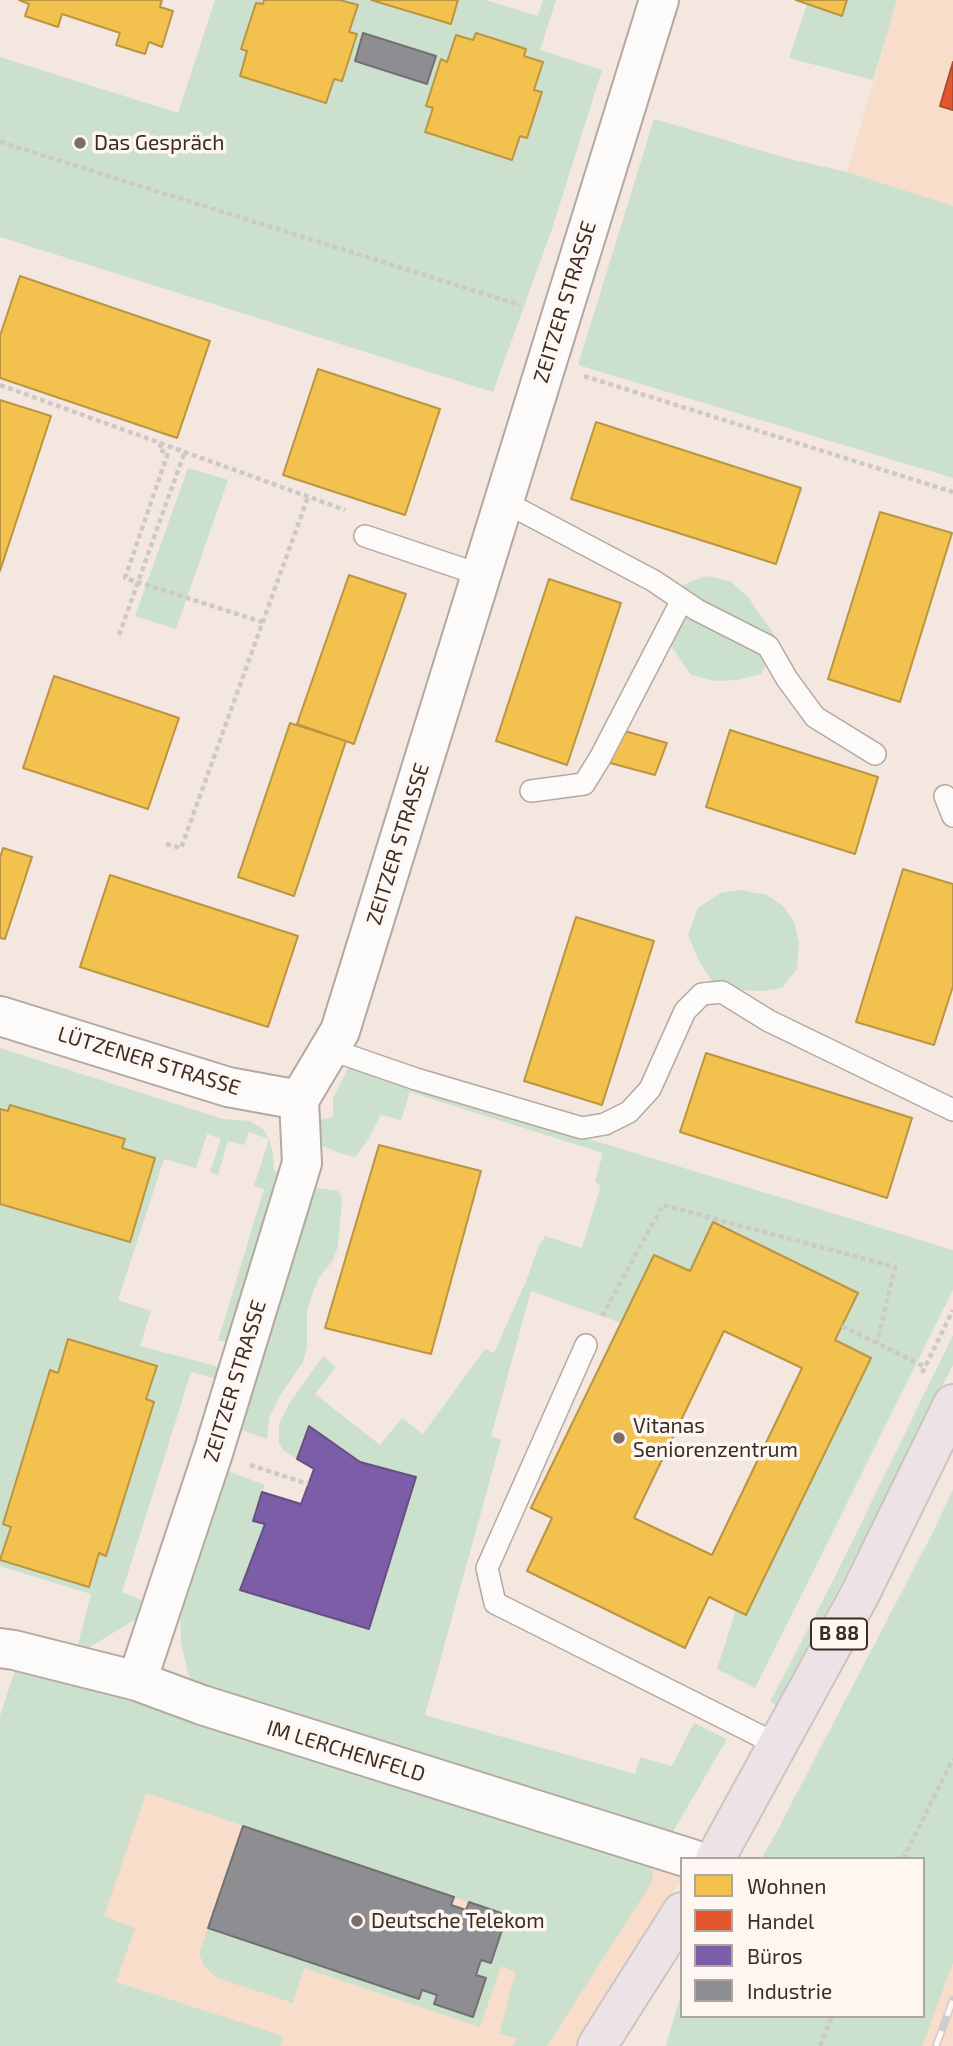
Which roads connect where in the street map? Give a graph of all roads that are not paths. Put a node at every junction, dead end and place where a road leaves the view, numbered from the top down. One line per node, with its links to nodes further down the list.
1 (659, 0): 2 (street, ZEITZER STRASSE)
2 (503, 501): 4 (street, ZEITZER STRASSE); 5 (lane)
3 (365, 536): 4 (lane)
4 (481, 575): 11 (street, ZEITZER STRASSE)
5 (682, 600): 6 (lane); 7 (lane)
6 (875, 754)
7 (531, 791)
8 (945, 796): 9 (lane)
9 (953, 816)
10 (0, 1016): 12 (street, LÜTZENER STRASSE)
11 (329, 1049): 12 (street, ZEITZER STRASSE); 13 (lane)
12 (299, 1100): 17 (street, ZEITZER STRASSE)
13 (953, 1111)
14 (586, 1345): 18 (lane)
15 (953, 1404): 18 (main road, B 88)
16 (0, 1648): 17 (street, IM LERCHENFELD)
17 (137, 1681): 19 (street, IM LERCHENFELD)
18 (778, 1745): 20 (main road, B 88)
19 (686, 1857)
20 (716, 1857)
21 (680, 1915): 22 (main road)
22 (597, 2046)

